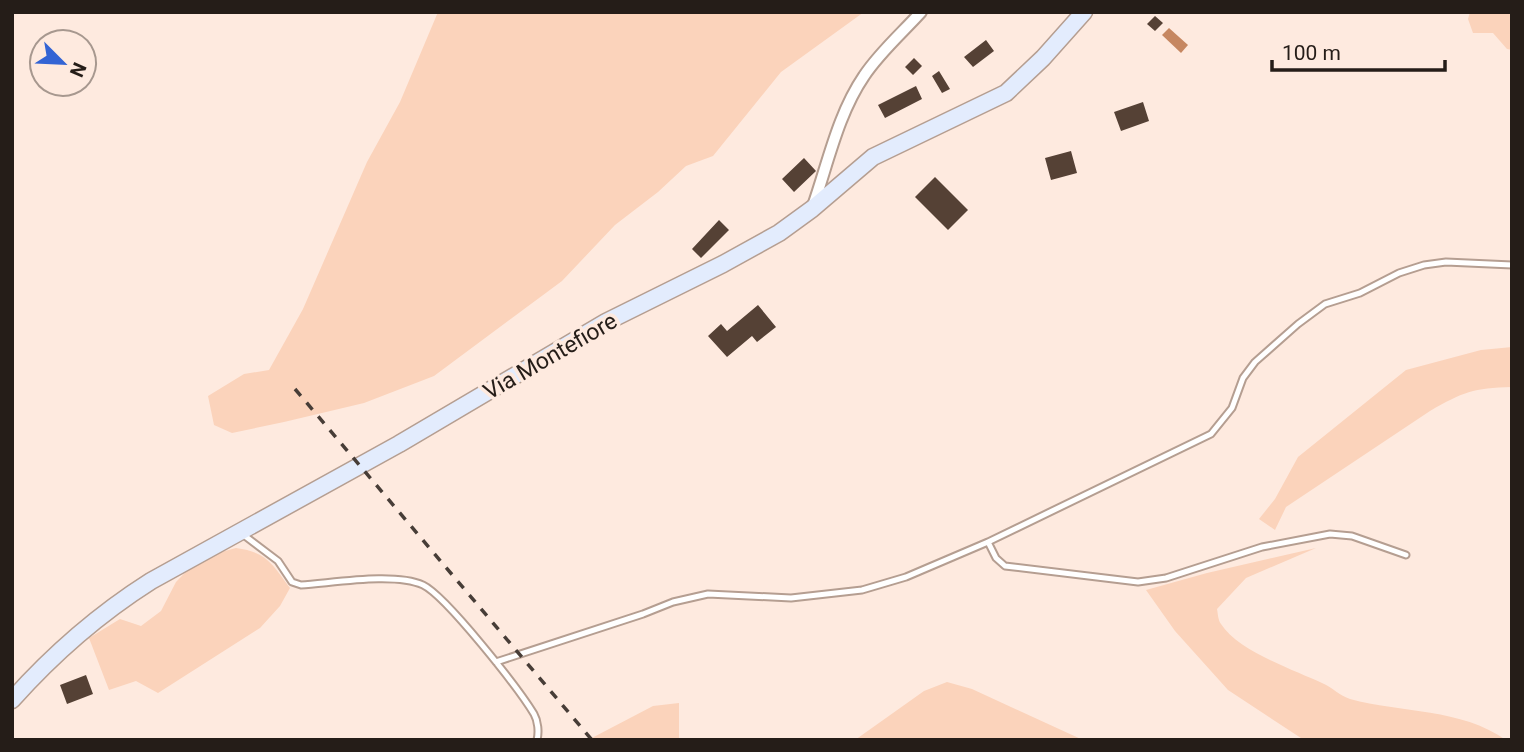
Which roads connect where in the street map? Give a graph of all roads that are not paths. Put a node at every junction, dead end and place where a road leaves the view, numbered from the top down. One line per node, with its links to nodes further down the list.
1 (921, 12): 3 (street)
2 (1084, 12): 3 (main road, Via Montefiore)
3 (813, 209): 5 (main road, Via Montefiore)
4 (1512, 265): 6 (lane)
5 (238, 531): 8 (lane); 9 (main road, Via Montefiore)
6 (988, 542): 7 (lane); 8 (lane)
7 (1406, 555)
8 (496, 662): 10 (lane)
9 (12, 700)
10 (537, 740)

